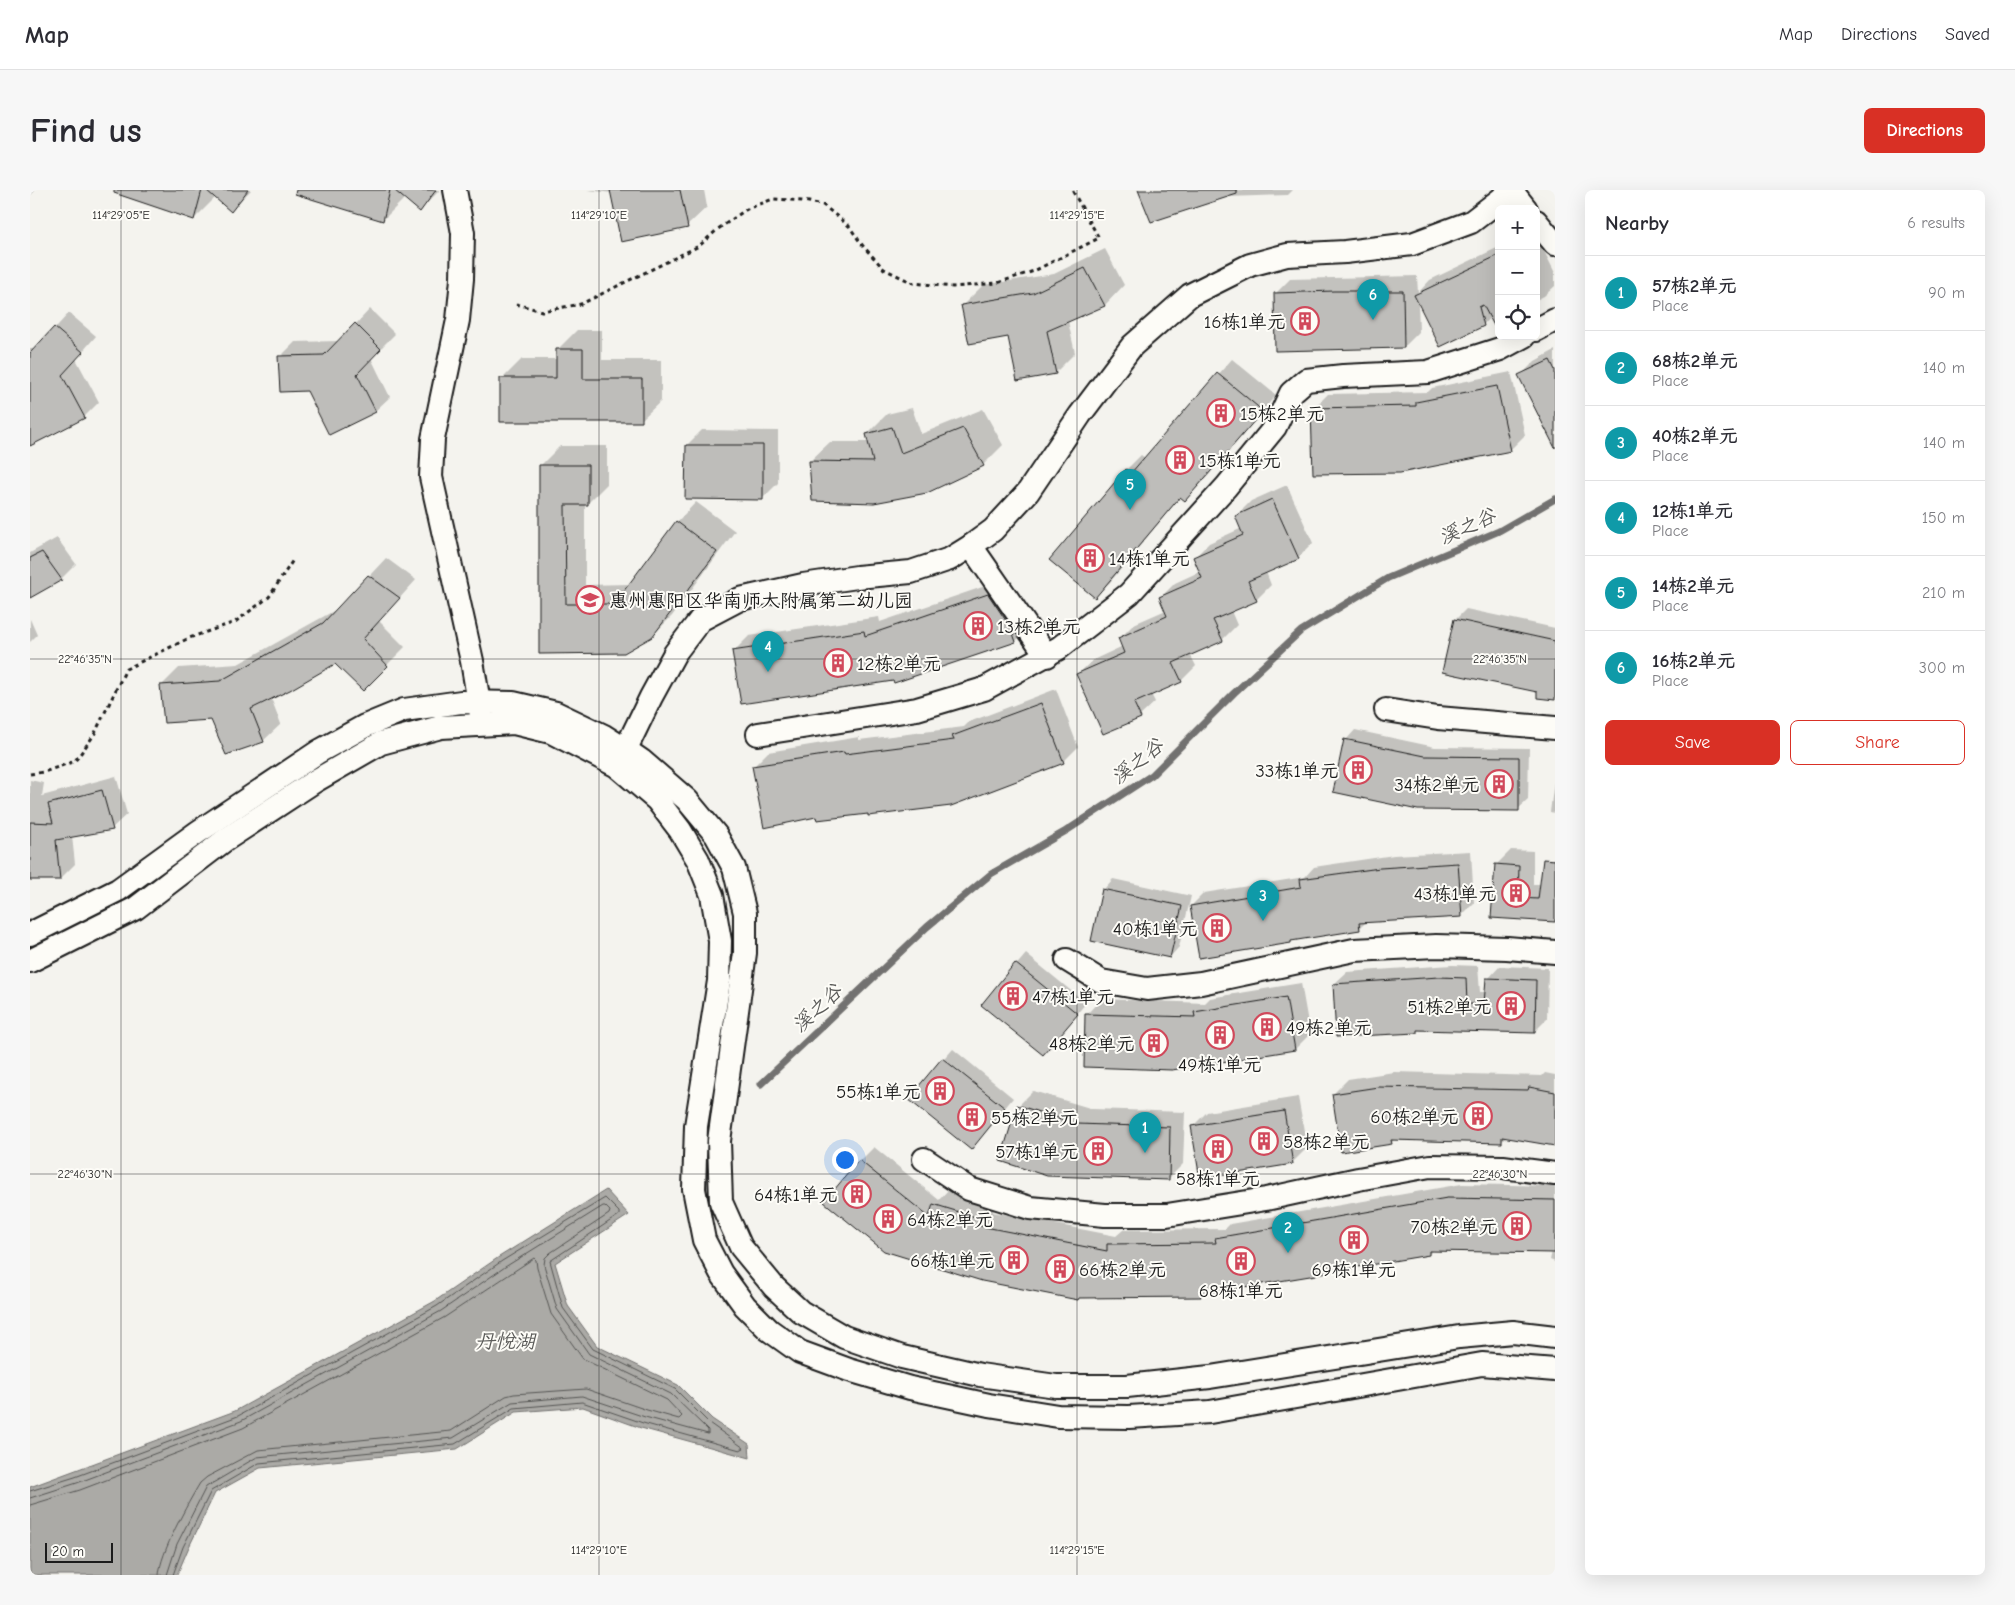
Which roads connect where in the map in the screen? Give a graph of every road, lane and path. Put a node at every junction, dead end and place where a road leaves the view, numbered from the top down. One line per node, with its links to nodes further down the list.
1 (455, 190): 14 (street)
2 (1072, 190): 7 (path)
3 (1511, 190): 4 (street); 11 (street)
4 (1523, 205)
5 (1540, 226): 6 (street)
6 (1555, 244)
7 (516, 304)
8 (1555, 320): 9 (street)
9 (1540, 328)
10 (1516, 340): 13 (street)
11 (971, 546): 13 (street); 19 (street)
12 (293, 560): 20 (path)
13 (1047, 656): 18 (street)
14 (479, 702): 16 (street); 19 (street); 21 (street)
15 (1386, 710): 17 (street)
16 (483, 725): 19 (street); 24 (street)
17 (1555, 728)
18 (758, 734)
19 (622, 758): 27 (street); 28 (street)
20 (30, 774)
21 (30, 934)
22 (1555, 952): 23 (street)
23 (1067, 960)
24 (30, 961)
25 (924, 1159): 26 (street)
26 (1555, 1174)
27 (1555, 1337)
28 (1555, 1370)

